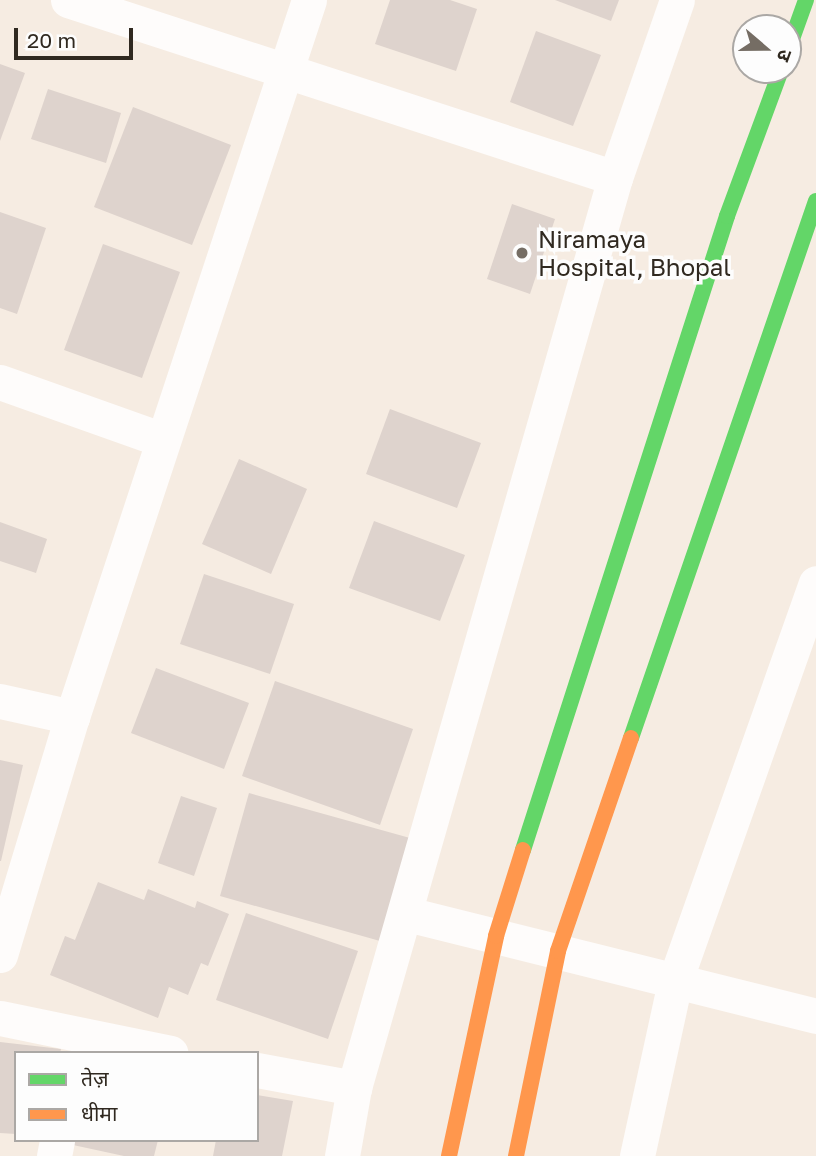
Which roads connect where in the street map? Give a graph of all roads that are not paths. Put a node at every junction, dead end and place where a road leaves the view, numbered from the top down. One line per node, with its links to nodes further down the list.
1 (68, 0): 4 (street)
2 (309, 0): 4 (street)
3 (677, 0): 6 (street)
4 (285, 74): 6 (street); 9 (street)
5 (776, 84): 14 (main road)
6 (615, 178): 13 (street)
7 (816, 201): 15 (main road)
8 (0, 382): 9 (street)
9 (163, 440): 12 (street)
10 (816, 583): 17 (street)
11 (0, 701): 12 (street)
12 (72, 717): 16 (street)
13 (407, 914): 14 (street); 23 (street)
14 (496, 936): 15 (street); 25 (main road)
15 (558, 951): 17 (street); 26 (main road)
16 (0, 955)
17 (675, 981): 18 (street); 27 (street)
18 (816, 1016)
19 (0, 1018): 20 (street)
20 (77, 1044): 21 (street)
21 (149, 1051)
22 (259, 1070): 23 (street)
23 (354, 1088): 24 (street)
24 (342, 1156)
25 (449, 1156)
26 (516, 1156)
27 (637, 1156)

